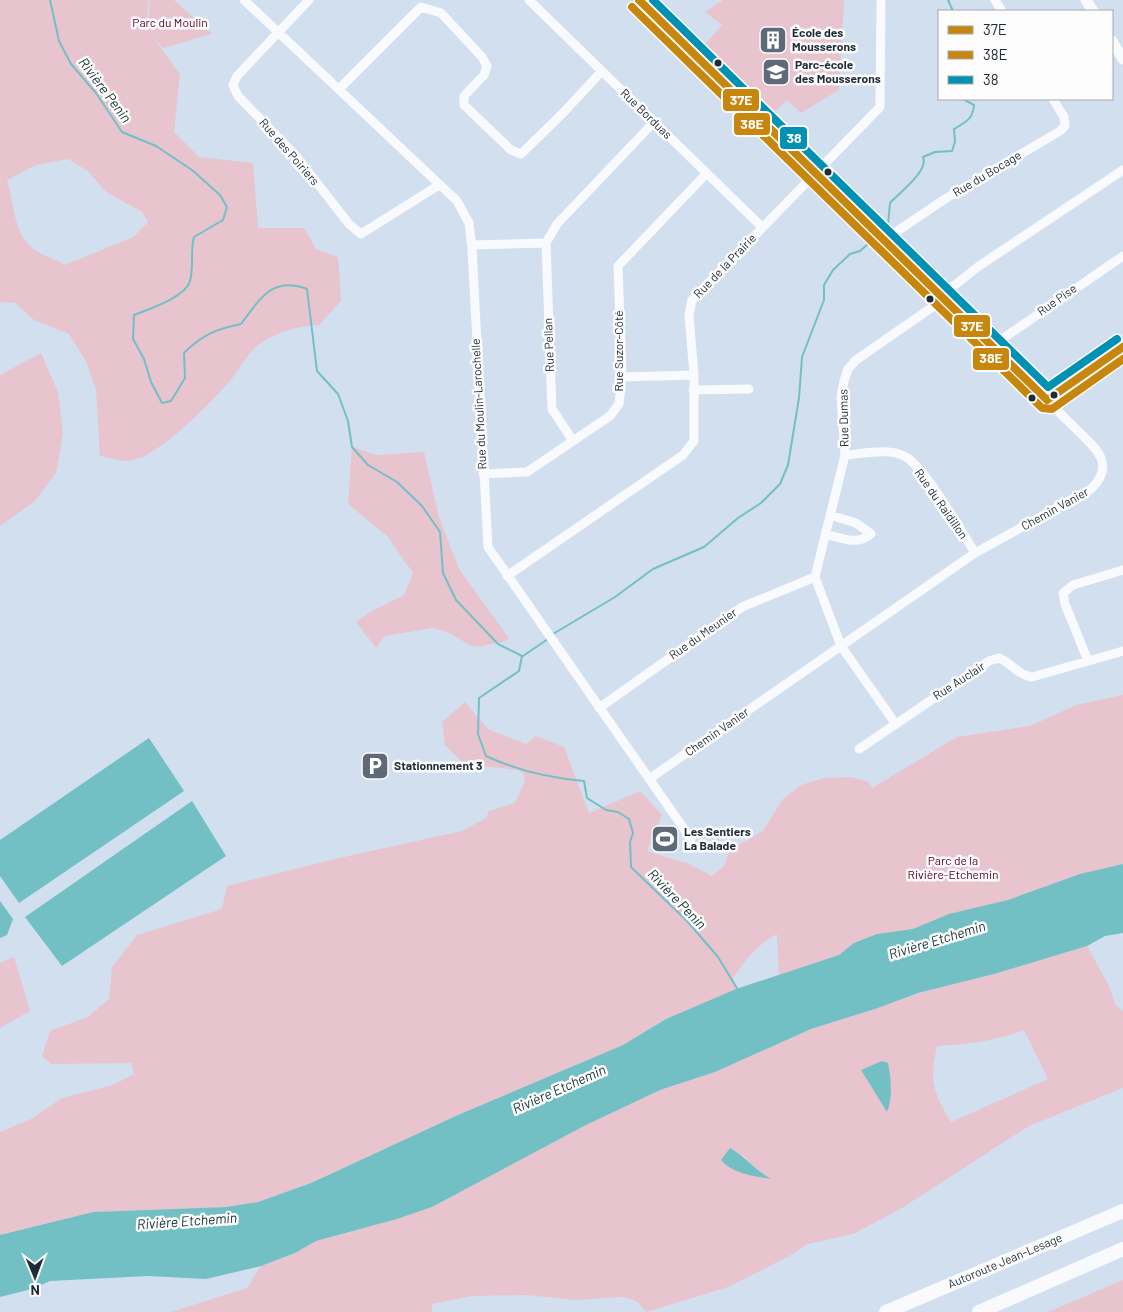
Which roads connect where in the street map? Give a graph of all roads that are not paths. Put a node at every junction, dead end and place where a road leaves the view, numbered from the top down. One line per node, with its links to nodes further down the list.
1 (244, 0): 6 (street, Rue du Moulin-Larochelle)
2 (309, 0): 6 (street, Rue des Poiriers)
3 (529, 0): 9 (street, Rue Borduas)
4 (639, 0): 15 (street, Chemin Vanier)
5 (881, 0): 15 (street, Rue de la Prairie)
6 (278, 32): 10 (street, Rue du Moulin-Larochelle); 16 (street, Rue des Poiriers)
7 (1113, 43): 8 (main road)
8 (1123, 59)
9 (602, 71): 10 (street); 12 (street, Rue Borduas)
10 (339, 89): 16 (street, Rue du Moulin-Larochelle)
11 (1054, 100): 18 (street, Rue du Bocage)
12 (654, 122): 14 (street, Rue Borduas); 19 (street)
13 (1123, 170): 22 (street, Rue Dumas)
14 (707, 173): 17 (street, Rue Borduas); 26 (street, Rue Suzor-Côté)
15 (815, 173): 17 (street, Rue de la Prairie); 18 (street, Chemin Vanier)
16 (439, 185): 20 (street, Rue du Moulin-Larochelle)
17 (762, 227): 25 (street, Rue de la Prairie)
18 (884, 240): 22 (street, Chemin Vanier)
19 (546, 243): 20 (street); 30 (street, Rue Pellan)
20 (472, 245): 32 (street, Rue du Moulin-Larochelle)
21 (1123, 256): 23 (street, Rue Pise)
22 (944, 299): 23 (street, Chemin Vanier); 31 (street, Rue Dumas)
23 (992, 346): 29 (street, Chemin Vanier)
24 (1123, 347): 29 (street)
25 (694, 375): 26 (street); 28 (street, Rue de la Prairie)
26 (622, 377): 30 (street, Rue Suzor-Côté)
27 (749, 389): 28 (street)
28 (694, 390): 37 (street, Rue de la Prairie)
29 (1047, 400): 35 (street, Chemin Vanier)
30 (573, 441): 32 (street, Rue Suzor-Côté)
31 (845, 455): 33 (street, Rue Dumas); 35 (street, Rue du Raidillon)
32 (483, 474): 37 (street, Rue du Moulin-Larochelle)
33 (830, 515): 34 (street, Rue Dumas); 34 (street)
34 (825, 534): 38 (street, Rue Dumas)
35 (975, 554): 39 (street, Chemin Vanier)
36 (1123, 570): 41 (street)
37 (508, 576): 42 (street, Rue du Moulin-Larochelle)
38 (814, 577): 39 (street); 42 (street, Rue du Meunier)
39 (841, 646): 43 (street); 45 (street, Chemin Vanier)
40 (1123, 651): 41 (street, Rue Auclair)
41 (1088, 661): 43 (street, Rue Auclair)
42 (599, 708): 45 (street, Rue du Moulin-Larochelle)
43 (895, 723): 44 (street, Rue Auclair)
44 (859, 749)
45 (649, 779): 46 (street, Rue du Moulin-Larochelle)
46 (691, 839)
47 (1123, 1210): 49 (highway, Autoroute Jean-Lesage)
48 (1123, 1249): 50 (highway)
49 (886, 1312)
50 (979, 1312)

